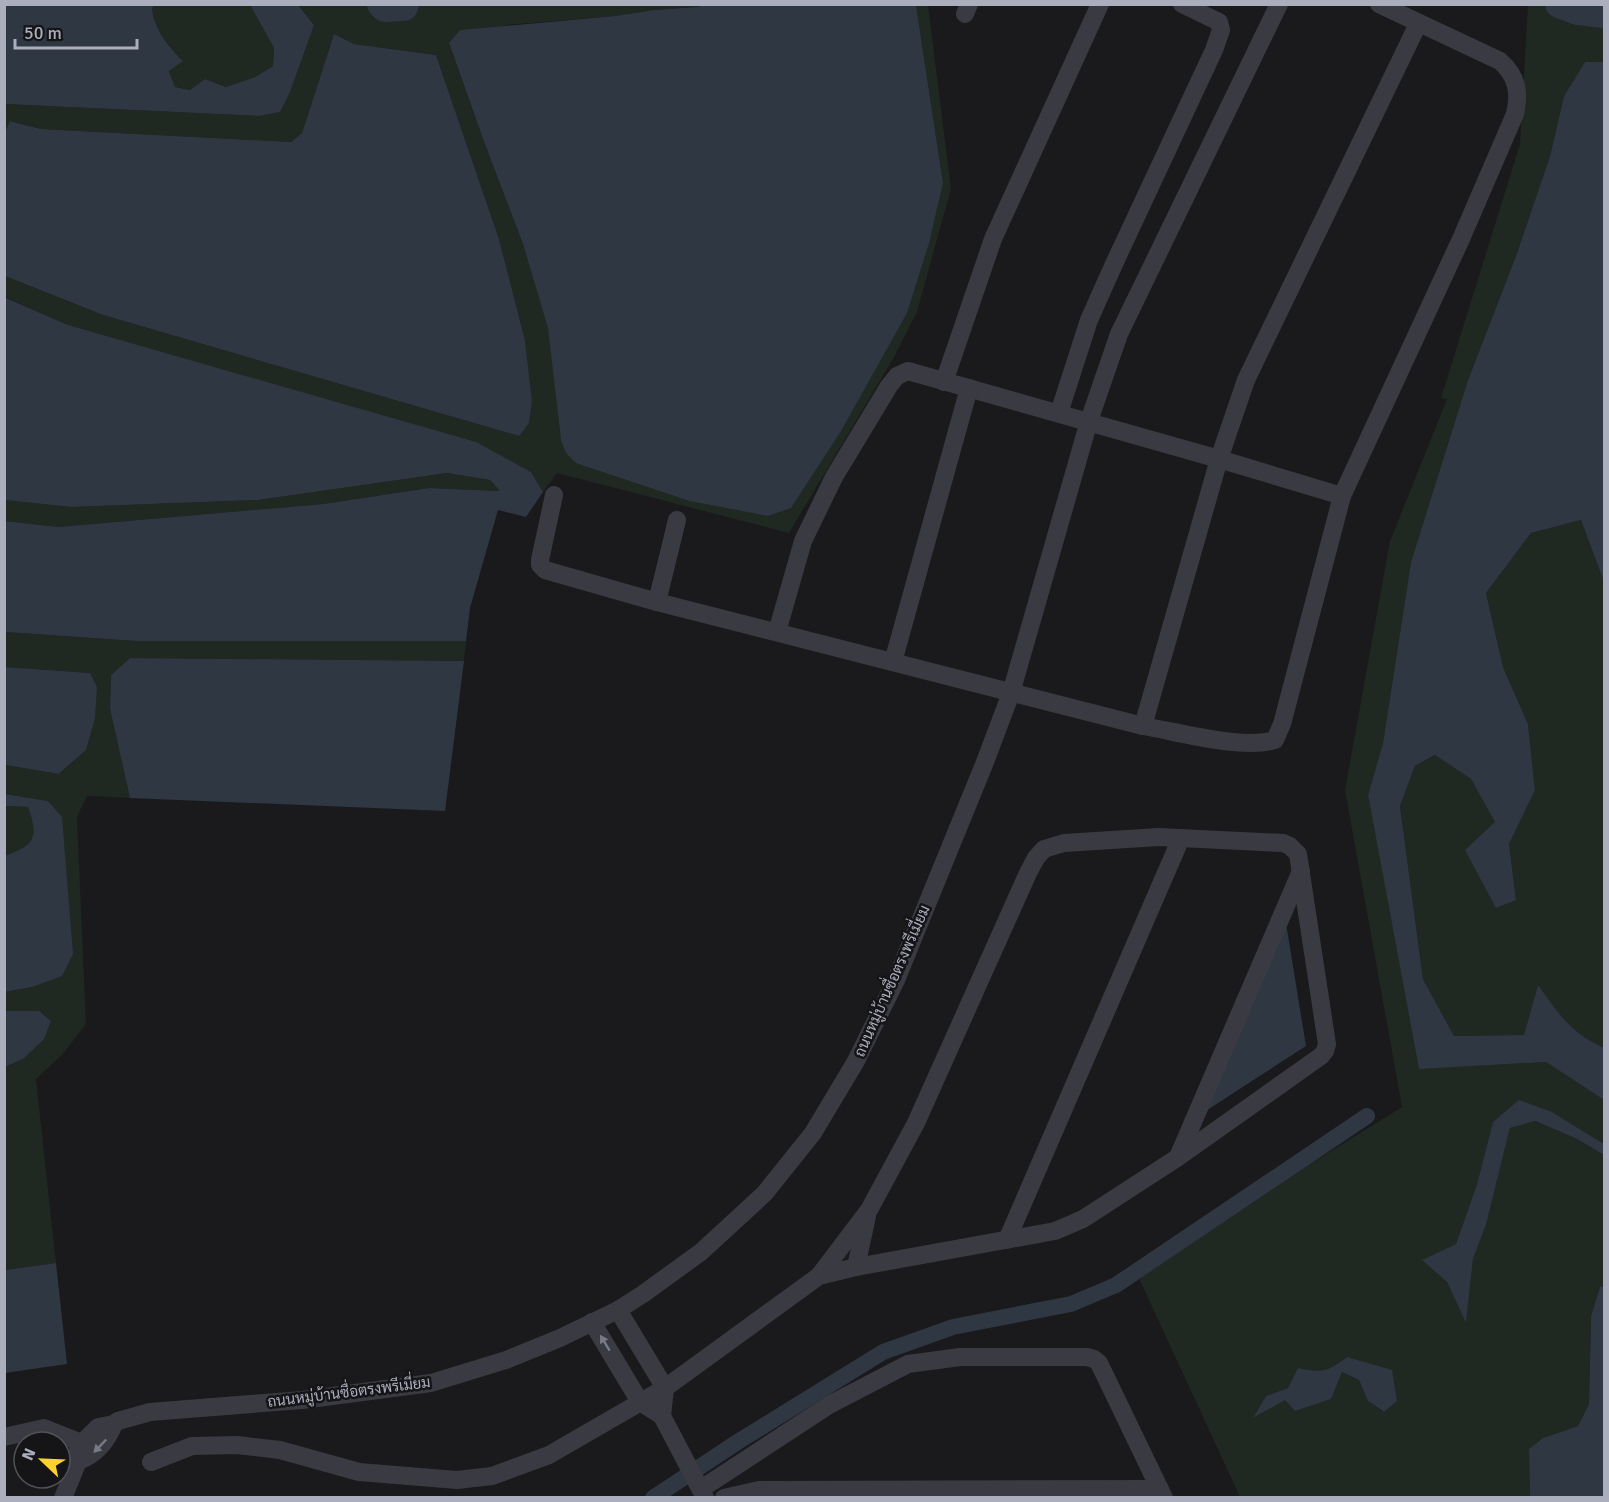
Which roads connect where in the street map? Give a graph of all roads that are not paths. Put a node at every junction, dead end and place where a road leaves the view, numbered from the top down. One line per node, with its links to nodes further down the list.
1 (1100, 4): 6 (street)
2 (1182, 4): 8 (street)
3 (1279, 4): 9 (street, ถนนหมู่บ้านซื่อตรงพรีเมี่ยม)
4 (1379, 4): 5 (street)
5 (1418, 24): 10 (street); 12 (street)
6 (944, 382): 7 (street); 15 (street)
7 (969, 388): 8 (street); 16 (street)
8 (1059, 413): 9 (street)
9 (1089, 421): 10 (street); 17 (street, ถนนหมู่บ้านซื่อตรงพรีเมี่ยม)
10 (1220, 459): 12 (street); 18 (street)
11 (554, 495): 14 (street)
12 (1342, 496): 18 (street)
13 (677, 520): 14 (street)
14 (657, 602): 15 (street)
15 (777, 632): 16 (street)
16 (893, 662): 17 (street)
17 (1011, 693): 18 (street); 26 (street, ถนนหมู่บ้านซื่อตรงพรีเมี่ยม)
18 (1143, 726)
19 (1181, 838): 20 (street); 22 (street); 23 (street)
20 (1301, 870): 21 (street); 21 (street)
21 (1177, 1158): 23 (street)
22 (868, 1210): 24 (street); 25 (street)
23 (1007, 1240): 24 (street)
24 (856, 1267): 25 (street)
25 (819, 1276): 28 (street)
26 (618, 1310): 27 (street, ถนนหมู่บ้านซื่อตรงพรีเมี่ยม); 28 (street)
27 (592, 1322): 29 (street, one-way to 27); 32 (street, ถนนหมู่บ้านซื่อตรงพรีเมี่ยม)
28 (664, 1388): 29 (street); 30 (street)
29 (640, 1402): 30 (street); 33 (street)
30 (662, 1416): 36 (street)
31 (4, 1437): 32 (street)
32 (80, 1452): 35 (street, ถนนหมู่บ้านซื่อตรงพรีเมี่ยม)
33 (151, 1462)
34 (734, 1466): 36 (street); 37 (street); 38 (street)
35 (72, 1473)
36 (702, 1491)
37 (744, 1492): 38 (street); 39 (street)
38 (1162, 1493)
39 (724, 1497)

